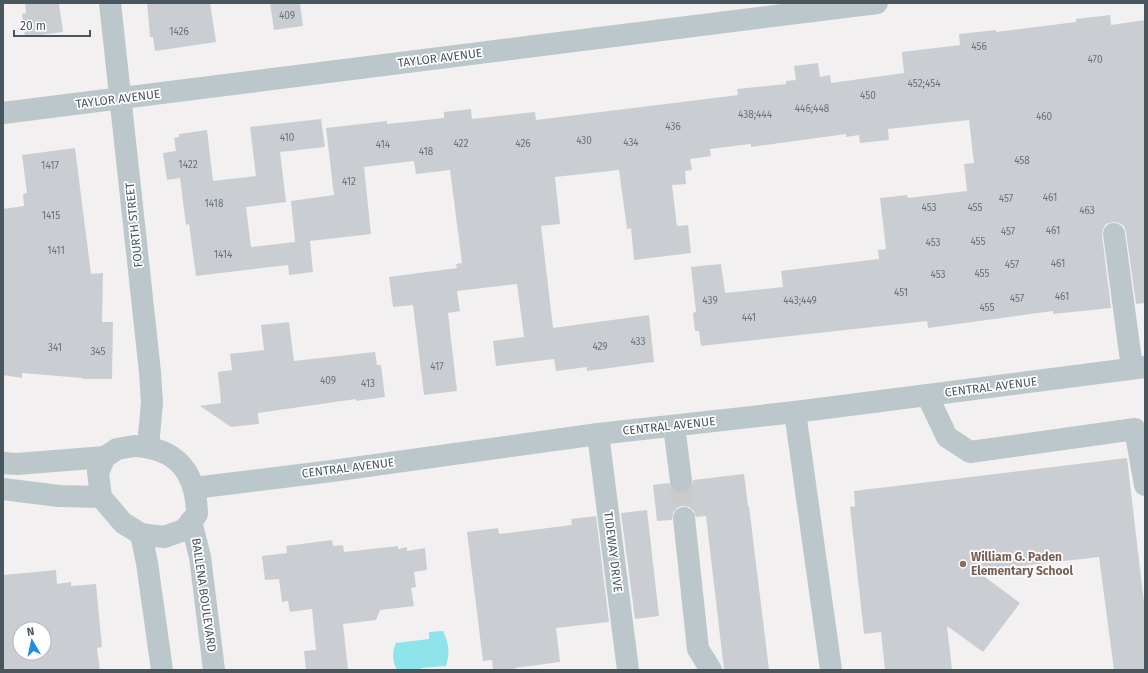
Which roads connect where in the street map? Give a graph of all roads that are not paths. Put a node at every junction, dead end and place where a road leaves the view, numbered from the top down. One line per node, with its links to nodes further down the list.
1 (110, 3): 3 (street, FOURTH STREET)
2 (876, 3): 3 (street, TAYLOR AVENUE)
3 (121, 99): 4 (street, TAYLOR AVENUE); 11 (street, FOURTH STREET)
4 (3, 113)
5 (1114, 234): 6 (street)
6 (1138, 368): 7 (street, CENTRAL AVENUE)
7 (927, 395): 8 (street, CENTRAL AVENUE); 15 (street)
8 (795, 412): 9 (street, CENTRAL AVENUE); 26 (street)
9 (674, 426): 10 (street, CENTRAL AVENUE); 14 (street)
10 (598, 434): 16 (street, CENTRAL AVENUE); 24 (street, TIDEWAY DRIVE)
11 (148, 446): 12 (street); 16 (street)
12 (105, 457): 13 (street); 18 (street)
13 (3, 463)
14 (681, 481)
15 (1145, 485)
16 (194, 488): 20 (street)
17 (3, 490): 18 (street)
18 (101, 497): 21 (street)
19 (684, 518): 25 (street)
20 (191, 521): 21 (street); 23 (street, BALLENA BOULEVARD)
21 (142, 534): 22 (street)
22 (162, 670)
23 (214, 670)
24 (628, 670)
25 (711, 670)
26 (831, 670)

